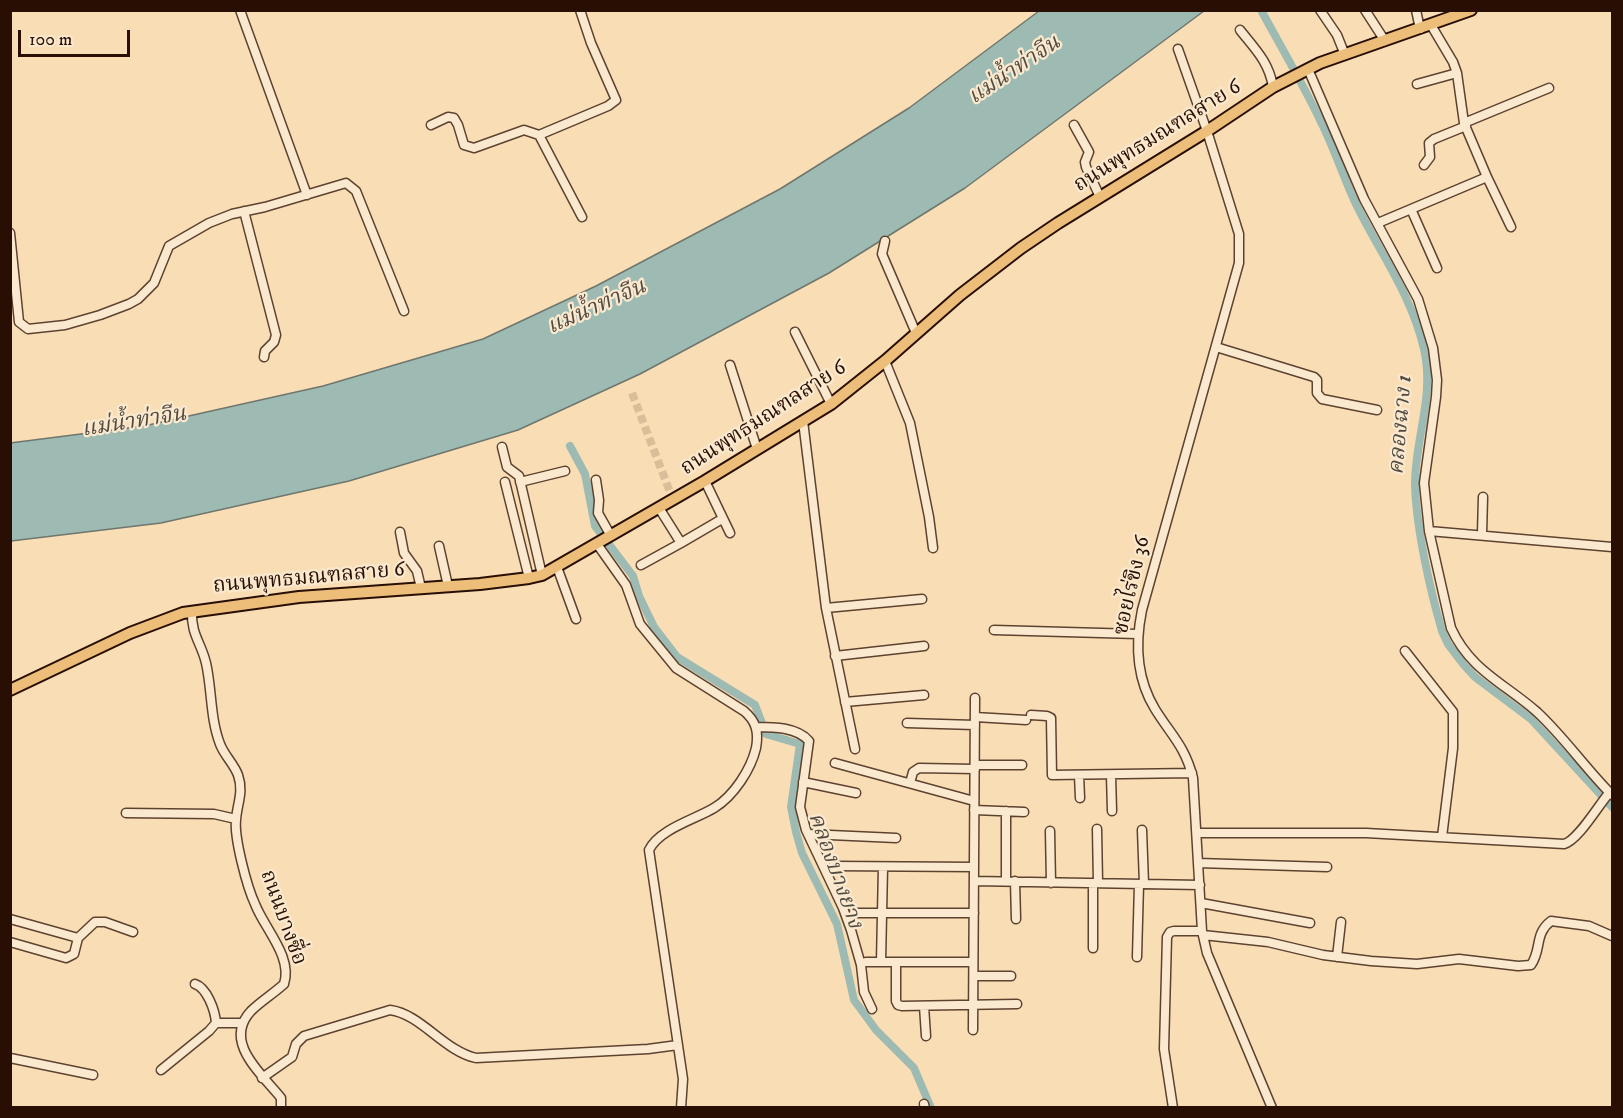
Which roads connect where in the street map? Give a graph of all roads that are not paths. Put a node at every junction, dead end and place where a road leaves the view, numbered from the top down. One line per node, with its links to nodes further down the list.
1 (240, 10): 24 (street)
2 (580, 10): 21 (street)
3 (1320, 10): 11 (street)
4 (1365, 10): 9 (street)
5 (1416, 10): 7 (street)
6 (1471, 10): 7 (main road, ถนนพุทธมณฑลสาย 6)
7 (1425, 27): 9 (main road, ถนนพุทธมณฑลสาย 6); 13 (street)
8 (1240, 30): 15 (street)
9 (1385, 41): 11 (main road, ถนนพุทธมณฑลสาย 6)
10 (1178, 49): 20 (street, ซอยไร่ขิง 36)
11 (1345, 55): 12 (main road, ถนนพุทธมณฑลสาย 6)
12 (1307, 70): 15 (main road, ถนนพุทธมณฑลสาย 6); 29 (street)
13 (1457, 73): 14 (street); 17 (street)
14 (1418, 84)
15 (1273, 87): 20 (main road, ถนนพุทธมณฑลสาย 6)
16 (1549, 88): 17 (street)
17 (1465, 124): 22 (street); 23 (street)
18 (431, 125): 21 (street)
19 (1074, 125): 25 (street)
20 (1208, 131): 25 (main road, ถนนพุทธมณฑลสาย 6); 37 (street, ซอยไร่ขิง 36)
21 (539, 135): 28 (street)
22 (1424, 165)
23 (1487, 177): 26 (street); 30 (street)
24 (307, 195): 27 (street); 34 (street)
25 (1100, 197): 36 (main road, ถนนพุทธมณฑลสาย 6)
26 (1412, 209): 29 (street); 33 (street)
27 (244, 212): 31 (street); 38 (street)
28 (582, 217)
29 (1378, 223): 54 (street)
30 (1511, 228)
31 (10, 233)
32 (885, 241): 36 (street)
33 (1437, 268)
34 (404, 311)
35 (795, 332): 41 (street)
36 (916, 333): 39 (main road, ถนนพุทธมณฑลสาย 6)
37 (1216, 347): 42 (street); 75 (street, ซอยไร่ขิง 36)
38 (264, 357)
39 (885, 361): 41 (main road, ถนนพุทธมณฑลสาย 6); 63 (street)
40 (730, 365): 45 (street)
41 (831, 404): 43 (main road, ถนนพุทธมณฑลสาย 6)
42 (1377, 410)
43 (803, 421): 45 (main road, ถนนพุทธมณฑลสาย 6); 71 (street)
44 (502, 447): 50 (street)
45 (758, 449): 48 (main road, ถนนพุทธมณฑลสาย 6)
46 (565, 471): 50 (street)
47 (596, 480): 58 (street)
48 (705, 481): 52 (main road, ถนนพุทธมณฑลสาย 6); 53 (street)
49 (504, 482): 67 (street)
50 (520, 482): 66 (street)
51 (1483, 497): 57 (street)
52 (659, 508): 58 (main road, ถนนพุทธมณฑลสาย 6); 59 (street)
53 (722, 519): 56 (street); 59 (street)
54 (1429, 531): 57 (street); 96 (street)
55 (400, 532): 69 (street)
56 (730, 533)
57 (1482, 534): 62 (street)
58 (611, 536): 60 (main road, ถนนพุทธมณฑลสาย 6)
59 (681, 543): 64 (street)
60 (597, 544): 65 (main road, ถนนพุทธมณฑลสาย 6); 85 (street)
61 (439, 546): 68 (street)
62 (1612, 547)
63 (933, 548)
64 (641, 565)
65 (557, 567): 66 (main road, ถนนพุทธมณฑลสาย 6); 73 (street)
66 (542, 575): 67 (main road, ถนนพุทธมณฑลสาย 6)
67 (529, 578): 68 (main road, ถนนพุทธมณฑลสาย 6)
68 (448, 586): 69 (main road, ถนนพุทธมณฑลสาย 6)
69 (421, 588): 72 (main road, ถนนพุทธมณฑลสาย 6)
70 (921, 599): 71 (street)
71 (826, 608): 78 (street)
72 (192, 611): 79 (main road, ถนนพุทธมณฑลสาย 6); 103 (street, ถนนบางซื่อ)
73 (576, 619)
74 (994, 630): 75 (street)
75 (1137, 634): 90 (street, ซอยไร่ขิง 36)
76 (924, 646): 78 (street)
77 (1406, 651): 109 (street)
78 (835, 656): 82 (street)
79 (10, 690)
80 (924, 695): 82 (street)
81 (975, 698): 83 (street)
82 (845, 702): 86 (street)
83 (975, 721): 84 (street); 89 (street); 91 (street)
84 (907, 723)
85 (759, 727): 93 (street); 153 (street)
86 (855, 749)
87 (835, 763): 94 (street)
88 (1022, 765): 89 (street)
89 (975, 767): 94 (street); 98 (street)
90 (1192, 773): 92 (street); 107 (street, ซอยไร่ขิง 36)
91 (1079, 775): 92 (street); 97 (street)
92 (1110, 775): 100 (street)
93 (803, 782): 95 (street); 108 (street)
94 (910, 783): 98 (street)
95 (856, 793)
96 (1610, 794): 109 (street)
97 (1080, 798)
98 (974, 806): 99 (street); 114 (street)
99 (1005, 811): 101 (street); 117 (street)
100 (1112, 811)
101 (1024, 812)
102 (126, 813): 103 (street)
103 (236, 819): 150 (street, ถนนบางซื่อ)
104 (1097, 829): 119 (street)
105 (1142, 830): 120 (street)
106 (1050, 831): 118 (street)
107 (1197, 833): 109 (street); 111 (street, ซอยไร่ขิง 36)
108 (808, 834): 110 (street); 148 (street)
109 (1442, 837)
110 (896, 838)
111 (1198, 863): 115 (street); 121 (street, ซอยไร่ขิง 36)
112 (833, 866): 113 (street)
113 (884, 867): 114 (street); 124 (street)
114 (974, 867): 116 (street)
115 (1327, 867)
116 (974, 881): 117 (street); 125 (street)
117 (1010, 881): 118 (street); 127 (street)
118 (1051, 883): 119 (street)
119 (1095, 883): 120 (street); 135 (street)
120 (1142, 884): 121 (street); 136 (street)
121 (1200, 885): 122 (street, ซอยไร่ขิง 36)
122 (1201, 903): 129 (street); 131 (street, ซอยไร่ขิง 36)
123 (854, 913): 124 (street)
124 (884, 913): 125 (street); 139 (street)
125 (974, 913): 141 (street)
126 (10, 919): 133 (street)
127 (1016, 919)
128 (1341, 922): 137 (street)
129 (1310, 923)
130 (133, 932): 133 (street)
131 (1203, 933): 137 (street); 160 (street); 161 (street, ซอยไร่ขิง 36)
132 (1612, 936): 137 (street)
133 (78, 938): 134 (street)
134 (10, 942)
135 (1092, 948)
136 (1137, 957)
137 (1337, 957)
138 (866, 962): 139 (street)
139 (881, 962): 140 (street)
140 (896, 962): 141 (street); 147 (street)
141 (973, 962): 142 (street)
142 (974, 976): 143 (street); 146 (street)
143 (1011, 976)
144 (195, 984): 149 (street)
145 (1017, 1004): 146 (street)
146 (974, 1005): 147 (street); 151 (street)
147 (924, 1006): 152 (street)
148 (872, 1009)
149 (220, 1023): 150 (street); 155 (street)
150 (240, 1023): 157 (street)
151 (973, 1030)
152 (926, 1036)
153 (678, 1046): 157 (street); 159 (street)
154 (10, 1058): 156 (street)
155 (161, 1070)
156 (93, 1075)
157 (262, 1078): 158 (street)
158 (281, 1107)
159 (681, 1107)
160 (1173, 1107)
161 (1272, 1107)

